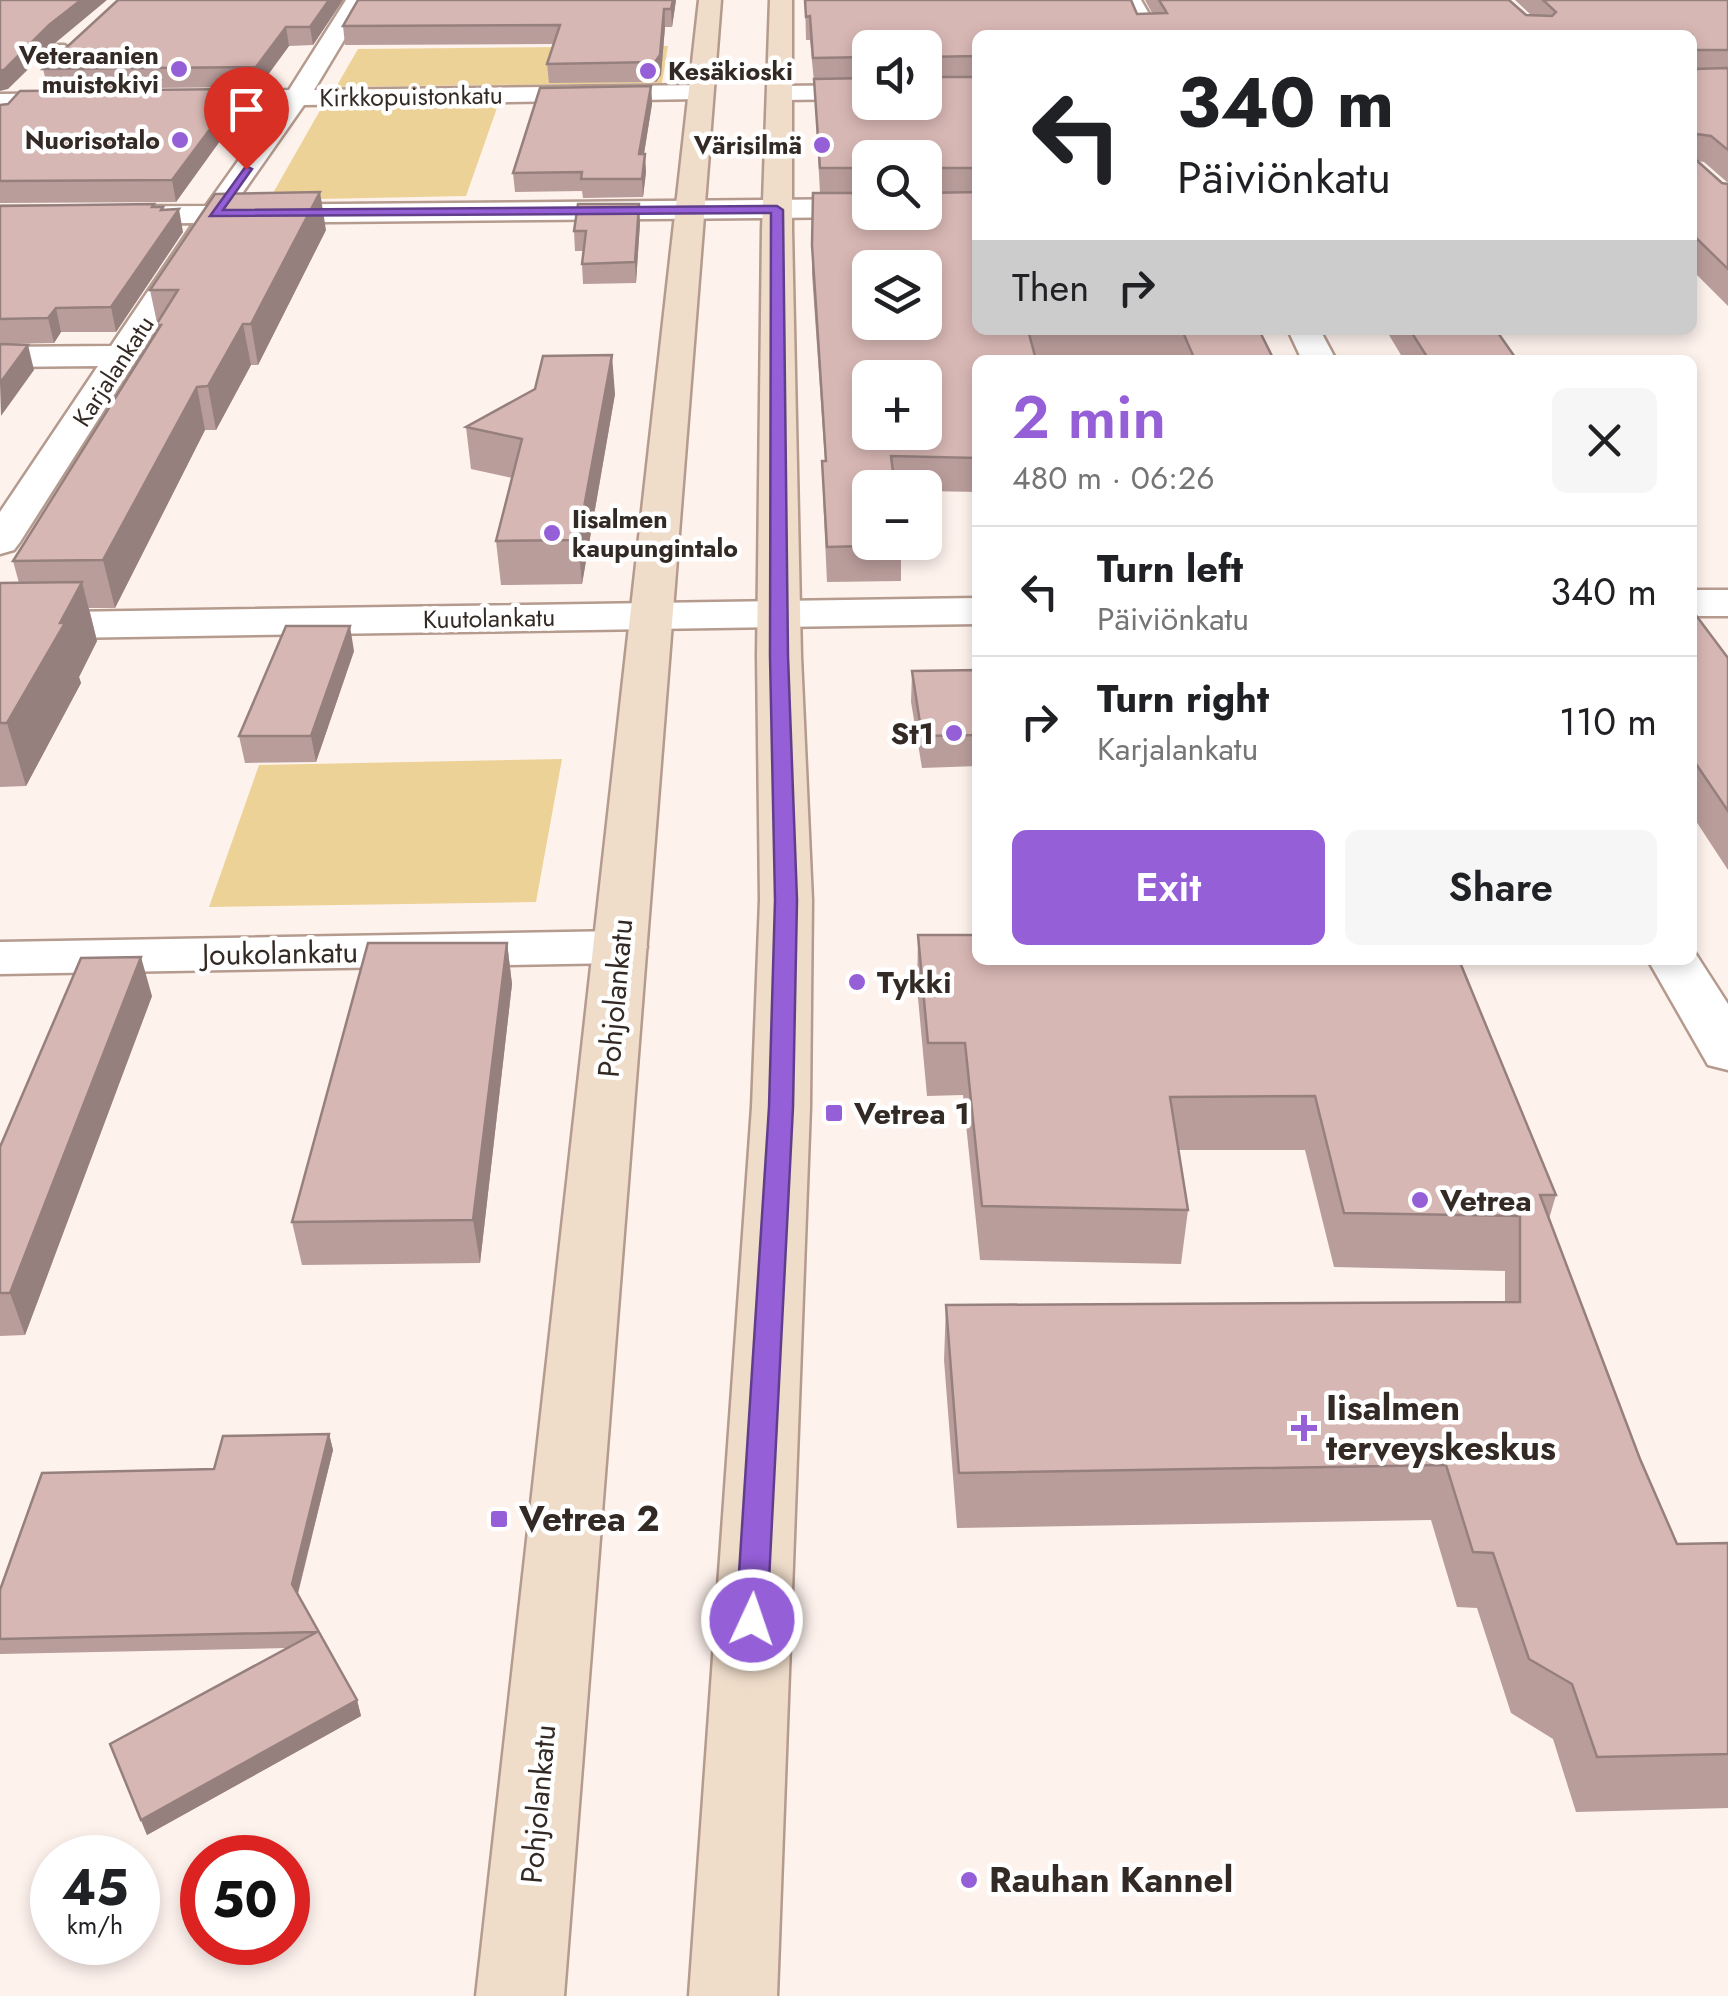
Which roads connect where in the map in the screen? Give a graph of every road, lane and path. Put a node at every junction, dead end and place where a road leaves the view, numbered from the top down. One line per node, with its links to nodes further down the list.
1 (358, 0): 10 (street, Karjalankatu)
2 (710, 0): 7 (main road, Pohjolankatu)
3 (781, 0): 9 (main road)
4 (1130, 0): 5 (street)
5 (1147, 30)
6 (0, 52): 11 (street)
7 (701, 92): 10 (street, Kirkkopuistonkatu); 13 (main road, Pohjolankatu)
8 (852, 92): 9 (street)
9 (780, 93): 14 (main road)
10 (297, 97): 11 (street, Kirkkopuistonkatu); 15 (street, Karjalankatu)
11 (6, 107)
12 (852, 208): 14 (street)
13 (689, 210): 14 (street); 15 (street); 24 (main road, Pohjolankatu)
14 (777, 210): 23 (main road)
15 (214, 214): 16 (street); 17 (street, Karjalankatu)
16 (0, 216)
17 (123, 356): 18 (street); 19 (street, Karjalankatu)
18 (0, 357)
19 (0, 542)
20 (1697, 603): 21 (street)
21 (1728, 603)
22 (972, 611): 23 (street, Kuutolankatu)
23 (780, 614): 24 (street, Kuutolankatu); 31 (main road)
24 (649, 616): 25 (street, Kuutolankatu); 26 (main road, Pohjolankatu)
25 (0, 626)
26 (620, 947): 27 (street, Joukolankatu); 30 (main road, Pohjolankatu)
27 (0, 958)
28 (1678, 965): 29 (street)
29 (1728, 1052)
30 (520, 1996)
31 (733, 1996)

